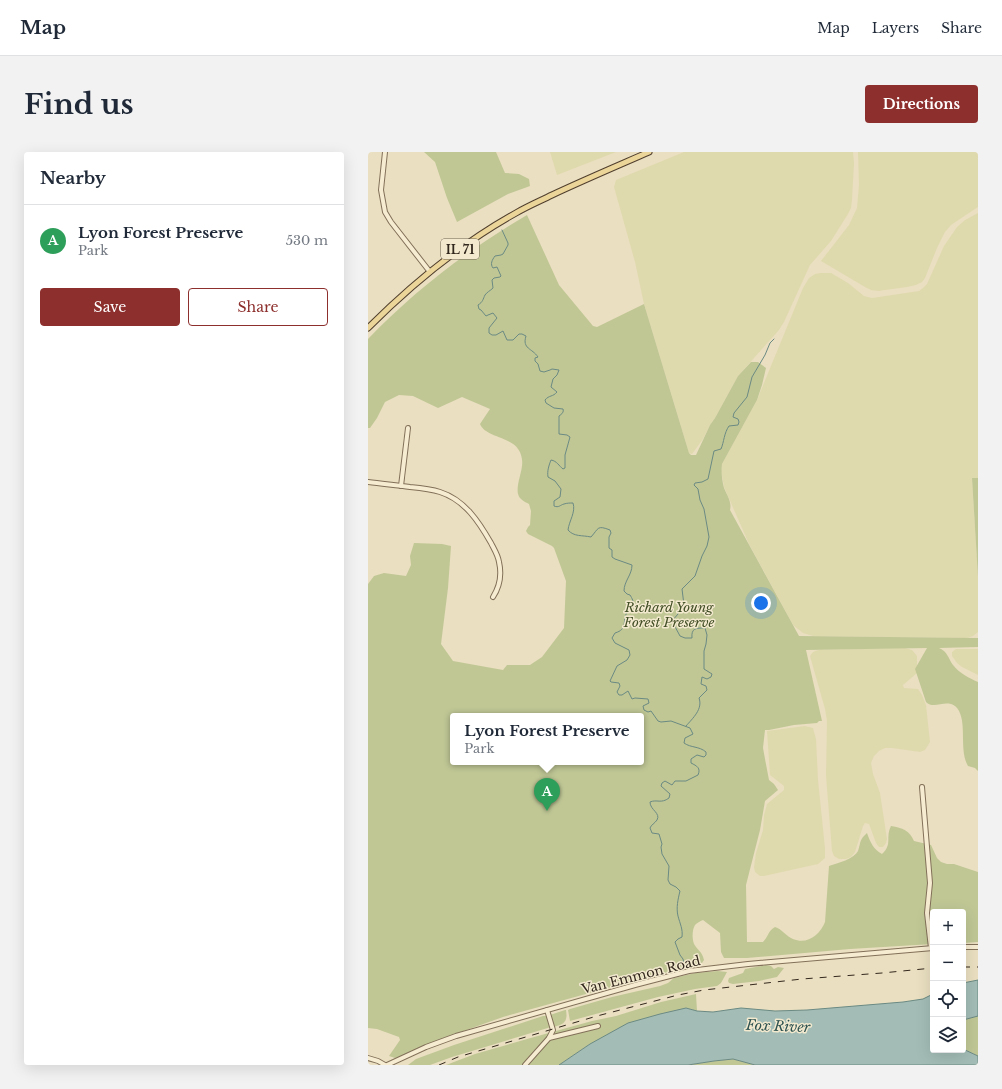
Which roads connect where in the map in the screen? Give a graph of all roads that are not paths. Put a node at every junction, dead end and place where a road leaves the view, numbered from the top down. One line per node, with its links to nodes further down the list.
1 (385, 152): 3 (street)
2 (649, 152): 3 (main road, IL 71)
3 (430, 272): 4 (main road, IL 71)
4 (368, 328)
5 (408, 428): 7 (street)
6 (368, 482): 7 (street)
7 (401, 486): 8 (street)
8 (493, 597)
9 (922, 787): 10 (street)
10 (932, 945)
11 (966, 947): 12 (street)
12 (978, 947)
13 (930, 948): 14 (street, Van Emmon Road)
14 (547, 1010): 16 (street); 18 (street, Van Emmon Road)
15 (598, 1026): 16 (street)
16 (549, 1038): 19 (street)
17 (368, 1058): 18 (street)
18 (386, 1065)
19 (525, 1065)

